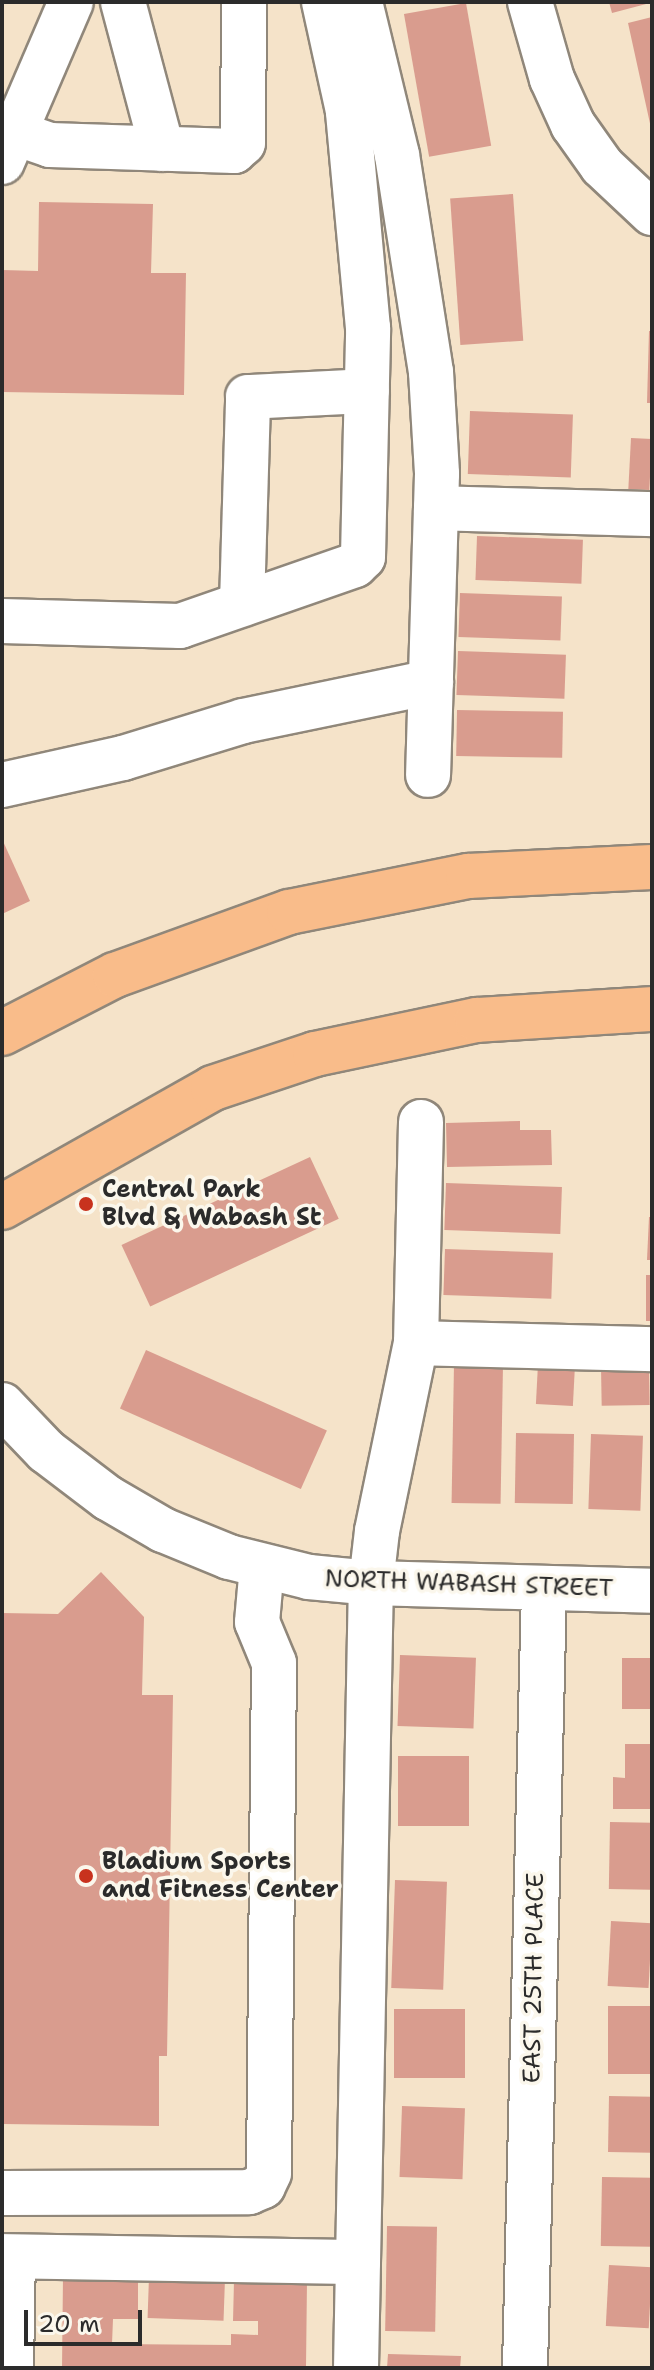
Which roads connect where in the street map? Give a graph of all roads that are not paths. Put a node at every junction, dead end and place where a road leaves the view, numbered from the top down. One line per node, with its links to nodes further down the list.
1 (71, 2): 7 (street)
2 (123, 2): 8 (street)
3 (244, 2): 8 (street)
4 (324, 2): 10 (street)
5 (360, 2): 11 (street)
6 (530, 2): 9 (street)
7 (8, 148): 8 (street)
8 (162, 149)
9 (652, 213)
10 (367, 391): 13 (street); 13 (street)
11 (436, 508): 12 (street); 15 (street)
12 (652, 514)
13 (242, 604): 14 (street)
14 (2, 621)
15 (431, 682): 16 (street); 17 (street)
16 (428, 775)
17 (2, 785)
18 (652, 867): 20 (main road)
19 (652, 1009): 22 (main road)
20 (2, 1033)
21 (421, 1122): 23 (street)
22 (2, 1207)
23 (416, 1343): 24 (street); 27 (street)
24 (652, 1349)
25 (2, 1405): 26 (street, NORTH WABASH STREET)
26 (262, 1566): 27 (street, NORTH WABASH STREET); 30 (street)
27 (371, 1583): 28 (street, NORTH WABASH STREET); 32 (street)
28 (544, 1588): 29 (street, NORTH WABASH STREET); 35 (street, EAST 25TH PLACE)
29 (652, 1591)
30 (2, 2193)
31 (8, 2256): 32 (street); 33 (street)
32 (358, 2262): 34 (street)
33 (11, 2368)
34 (356, 2368)
35 (525, 2368)

